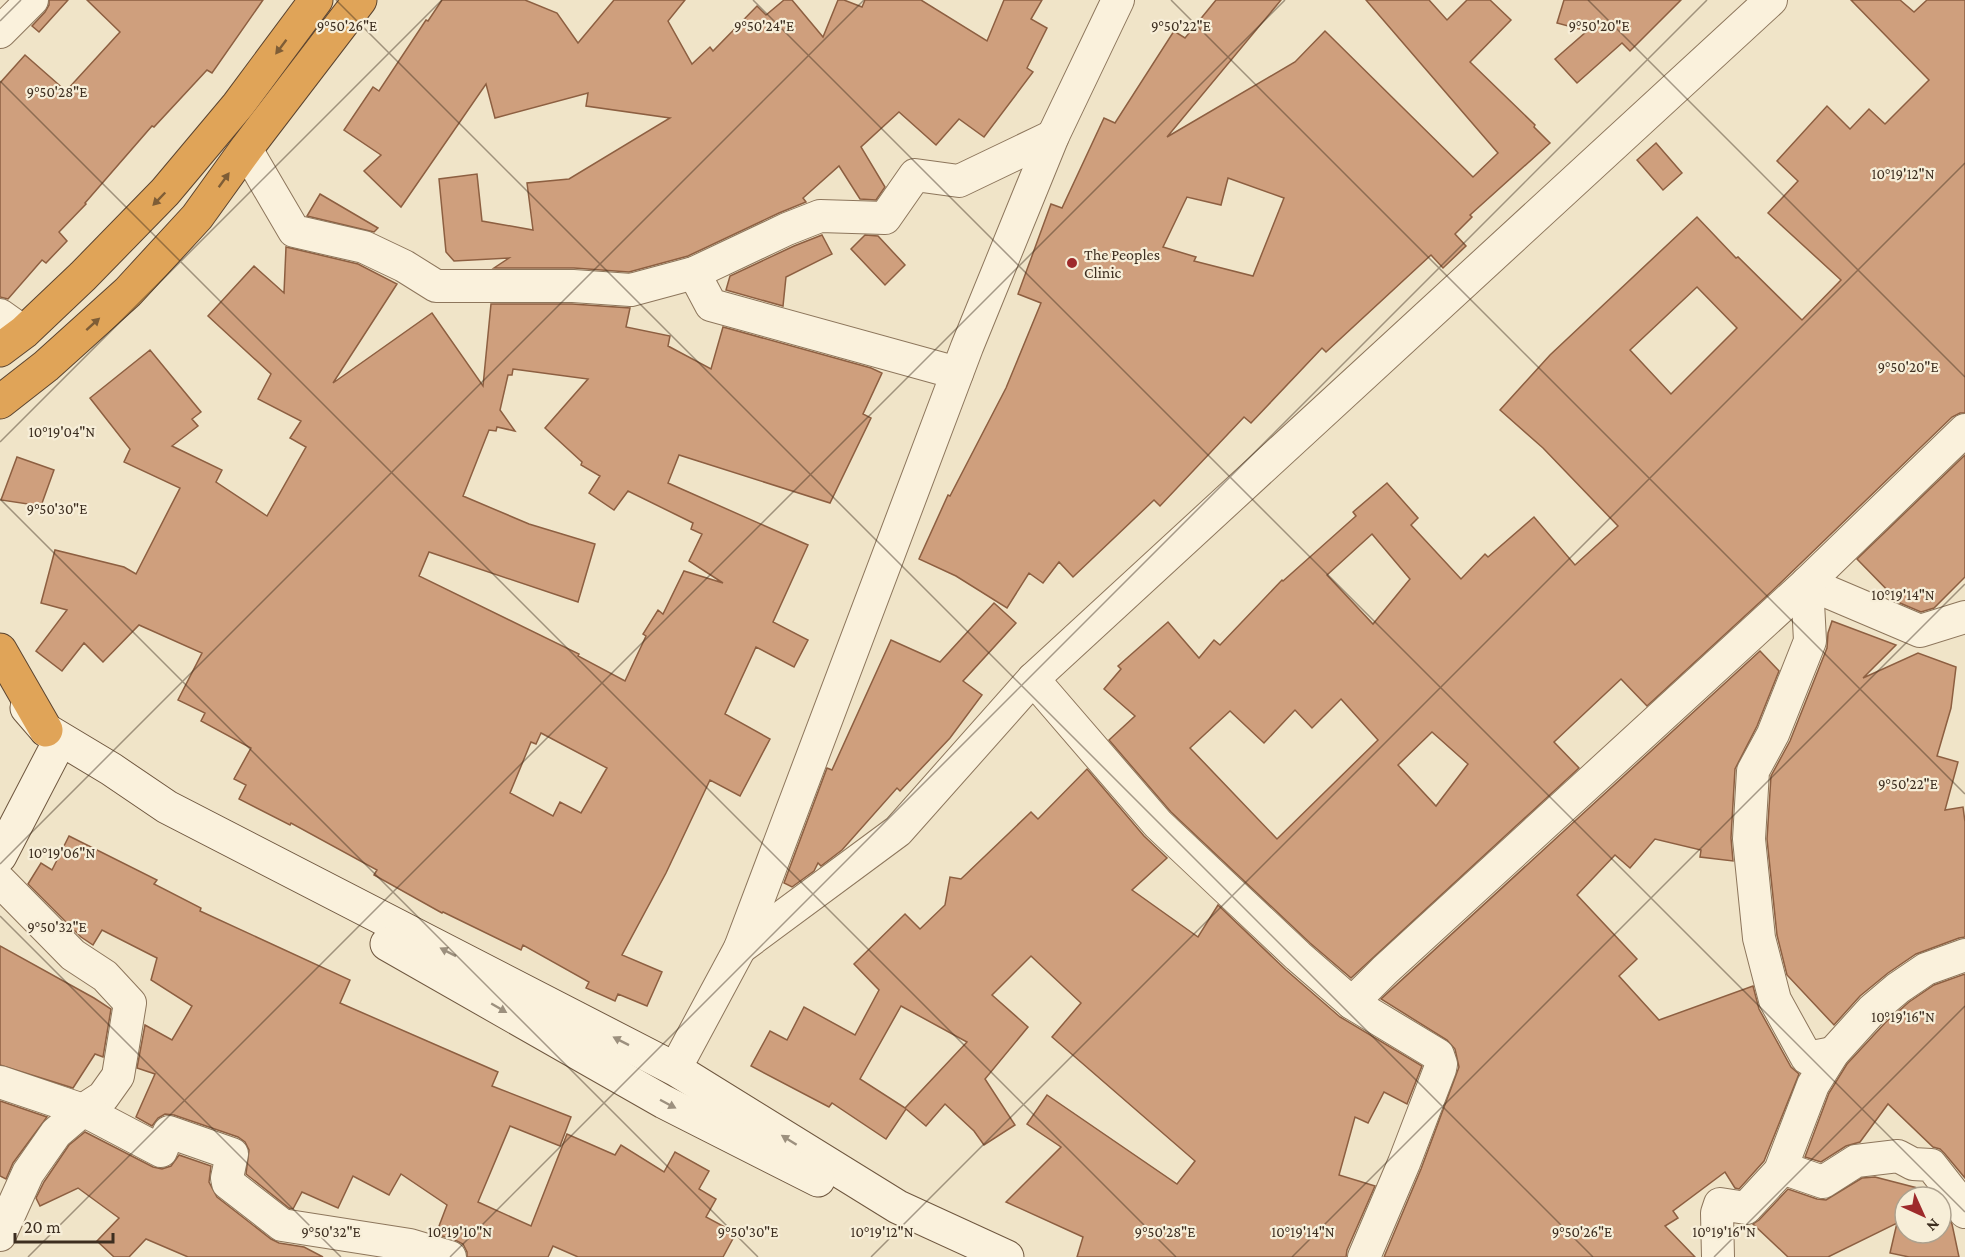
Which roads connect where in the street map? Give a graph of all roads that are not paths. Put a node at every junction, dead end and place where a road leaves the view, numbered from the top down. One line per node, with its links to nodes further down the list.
1 (32, 0): 6 (street)
2 (316, 0): 10 (highway, one-way to 10)
3 (360, 0): 8 (highway)
4 (1118, 0): 7 (street)
5 (1771, 0): 20 (street)
6 (0, 32)
7 (1053, 136): 9 (street); 12 (street)
8 (246, 149): 9 (street); 11 (highway, one-way to 8)
9 (694, 273): 12 (street)
10 (8, 332)
11 (69, 345): 13 (highway); 14 (highway)
12 (957, 373): 25 (street)
13 (0, 402)
14 (0, 422)
15 (1965, 430): 16 (street)
16 (1807, 583): 17 (street); 27 (street); 28 (street)
17 (1965, 617)
18 (0, 650): 22 (highway)
19 (0, 676): 22 (street)
20 (1033, 679): 25 (street); 27 (street)
21 (0, 707): 22 (street)
22 (50, 741): 23 (street); 29 (street, one-way to 22); 37 (street, one-way to 37)
23 (0, 856)
24 (0, 881): 31 (street)
25 (740, 948): 29 (street)
26 (1965, 955): 28 (street)
27 (1352, 1003): 35 (street)
28 (1833, 1053): 32 (street)
29 (675, 1069): 38 (street, one-way to 29)
30 (0, 1082): 31 (street)
31 (83, 1110): 34 (street); 36 (street)
32 (1780, 1171): 33 (street); 39 (street)
33 (1965, 1212)
34 (0, 1235)
35 (1364, 1251)
36 (450, 1257)
37 (971, 1257)
38 (1007, 1257)
39 (1718, 1257)

